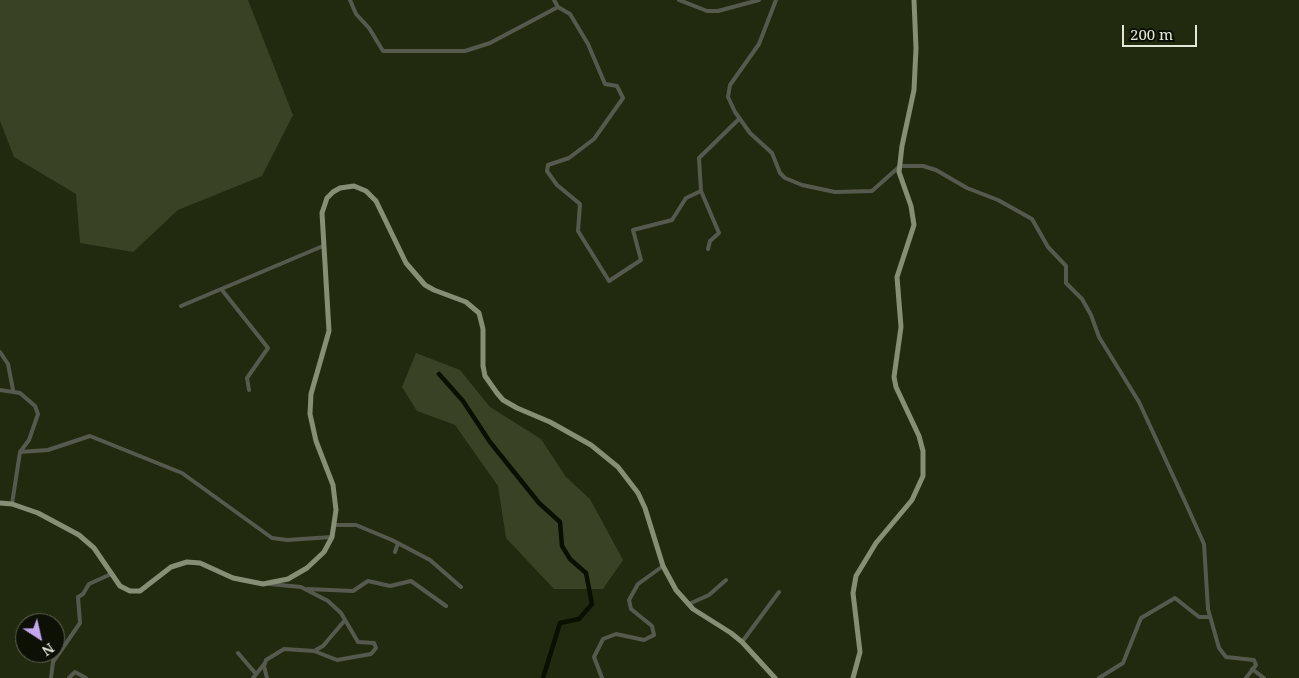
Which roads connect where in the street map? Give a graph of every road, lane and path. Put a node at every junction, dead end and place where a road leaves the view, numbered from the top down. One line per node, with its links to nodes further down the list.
1 (350, 0): 7 (street)
2 (554, 0): 7 (street)
3 (679, 0): 4 (street)
4 (759, 0)
5 (776, 0): 8 (street)
6 (914, 0): 9 (main road)
7 (558, 7): 10 (street)
8 (739, 118): 9 (street); 10 (street)
9 (900, 166): 35 (street); 50 (main road)
10 (701, 191): 12 (street)
11 (323, 246): 13 (street); 22 (main road); 26 (main road)
12 (708, 248)
13 (222, 290): 14 (street); 18 (street)
14 (181, 306)
15 (0, 352): 17 (street)
16 (0, 390): 17 (street)
17 (12, 390): 19 (street)
18 (249, 390)
19 (20, 452): 21 (street); 23 (street)
20 (0, 504): 21 (main road)
21 (12, 504): 27 (main road)
22 (335, 525): 23 (main road); 24 (street)
23 (332, 537): 29 (main road)
24 (398, 543): 25 (street); 30 (street)
25 (395, 552)
26 (663, 566): 33 (main road); 48 (street)
27 (111, 574): 29 (main road); 43 (street)
28 (726, 580): 33 (street)
29 (270, 584): 31 (street)
30 (461, 587)
31 (305, 588): 34 (street); 36 (street)
32 (779, 592): 37 (street)
33 (689, 604): 37 (main road)
34 (446, 606)
35 (1210, 617): 41 (street); 51 (street)
36 (345, 620): 38 (street); 38 (street)
37 (742, 642): 49 (main road)
38 (314, 651): 40 (street)
39 (238, 653): 42 (street)
40 (265, 663): 42 (street); 47 (street)
41 (1252, 669): 52 (street); 53 (street)
42 (256, 674): 46 (street)
43 (51, 678)
44 (69, 678): 45 (street)
45 (86, 678)
46 (253, 678)
47 (267, 678)
48 (602, 678)
49 (775, 678)
50 (853, 678)
51 (1099, 678)
52 (1246, 678)
53 (1264, 678)

